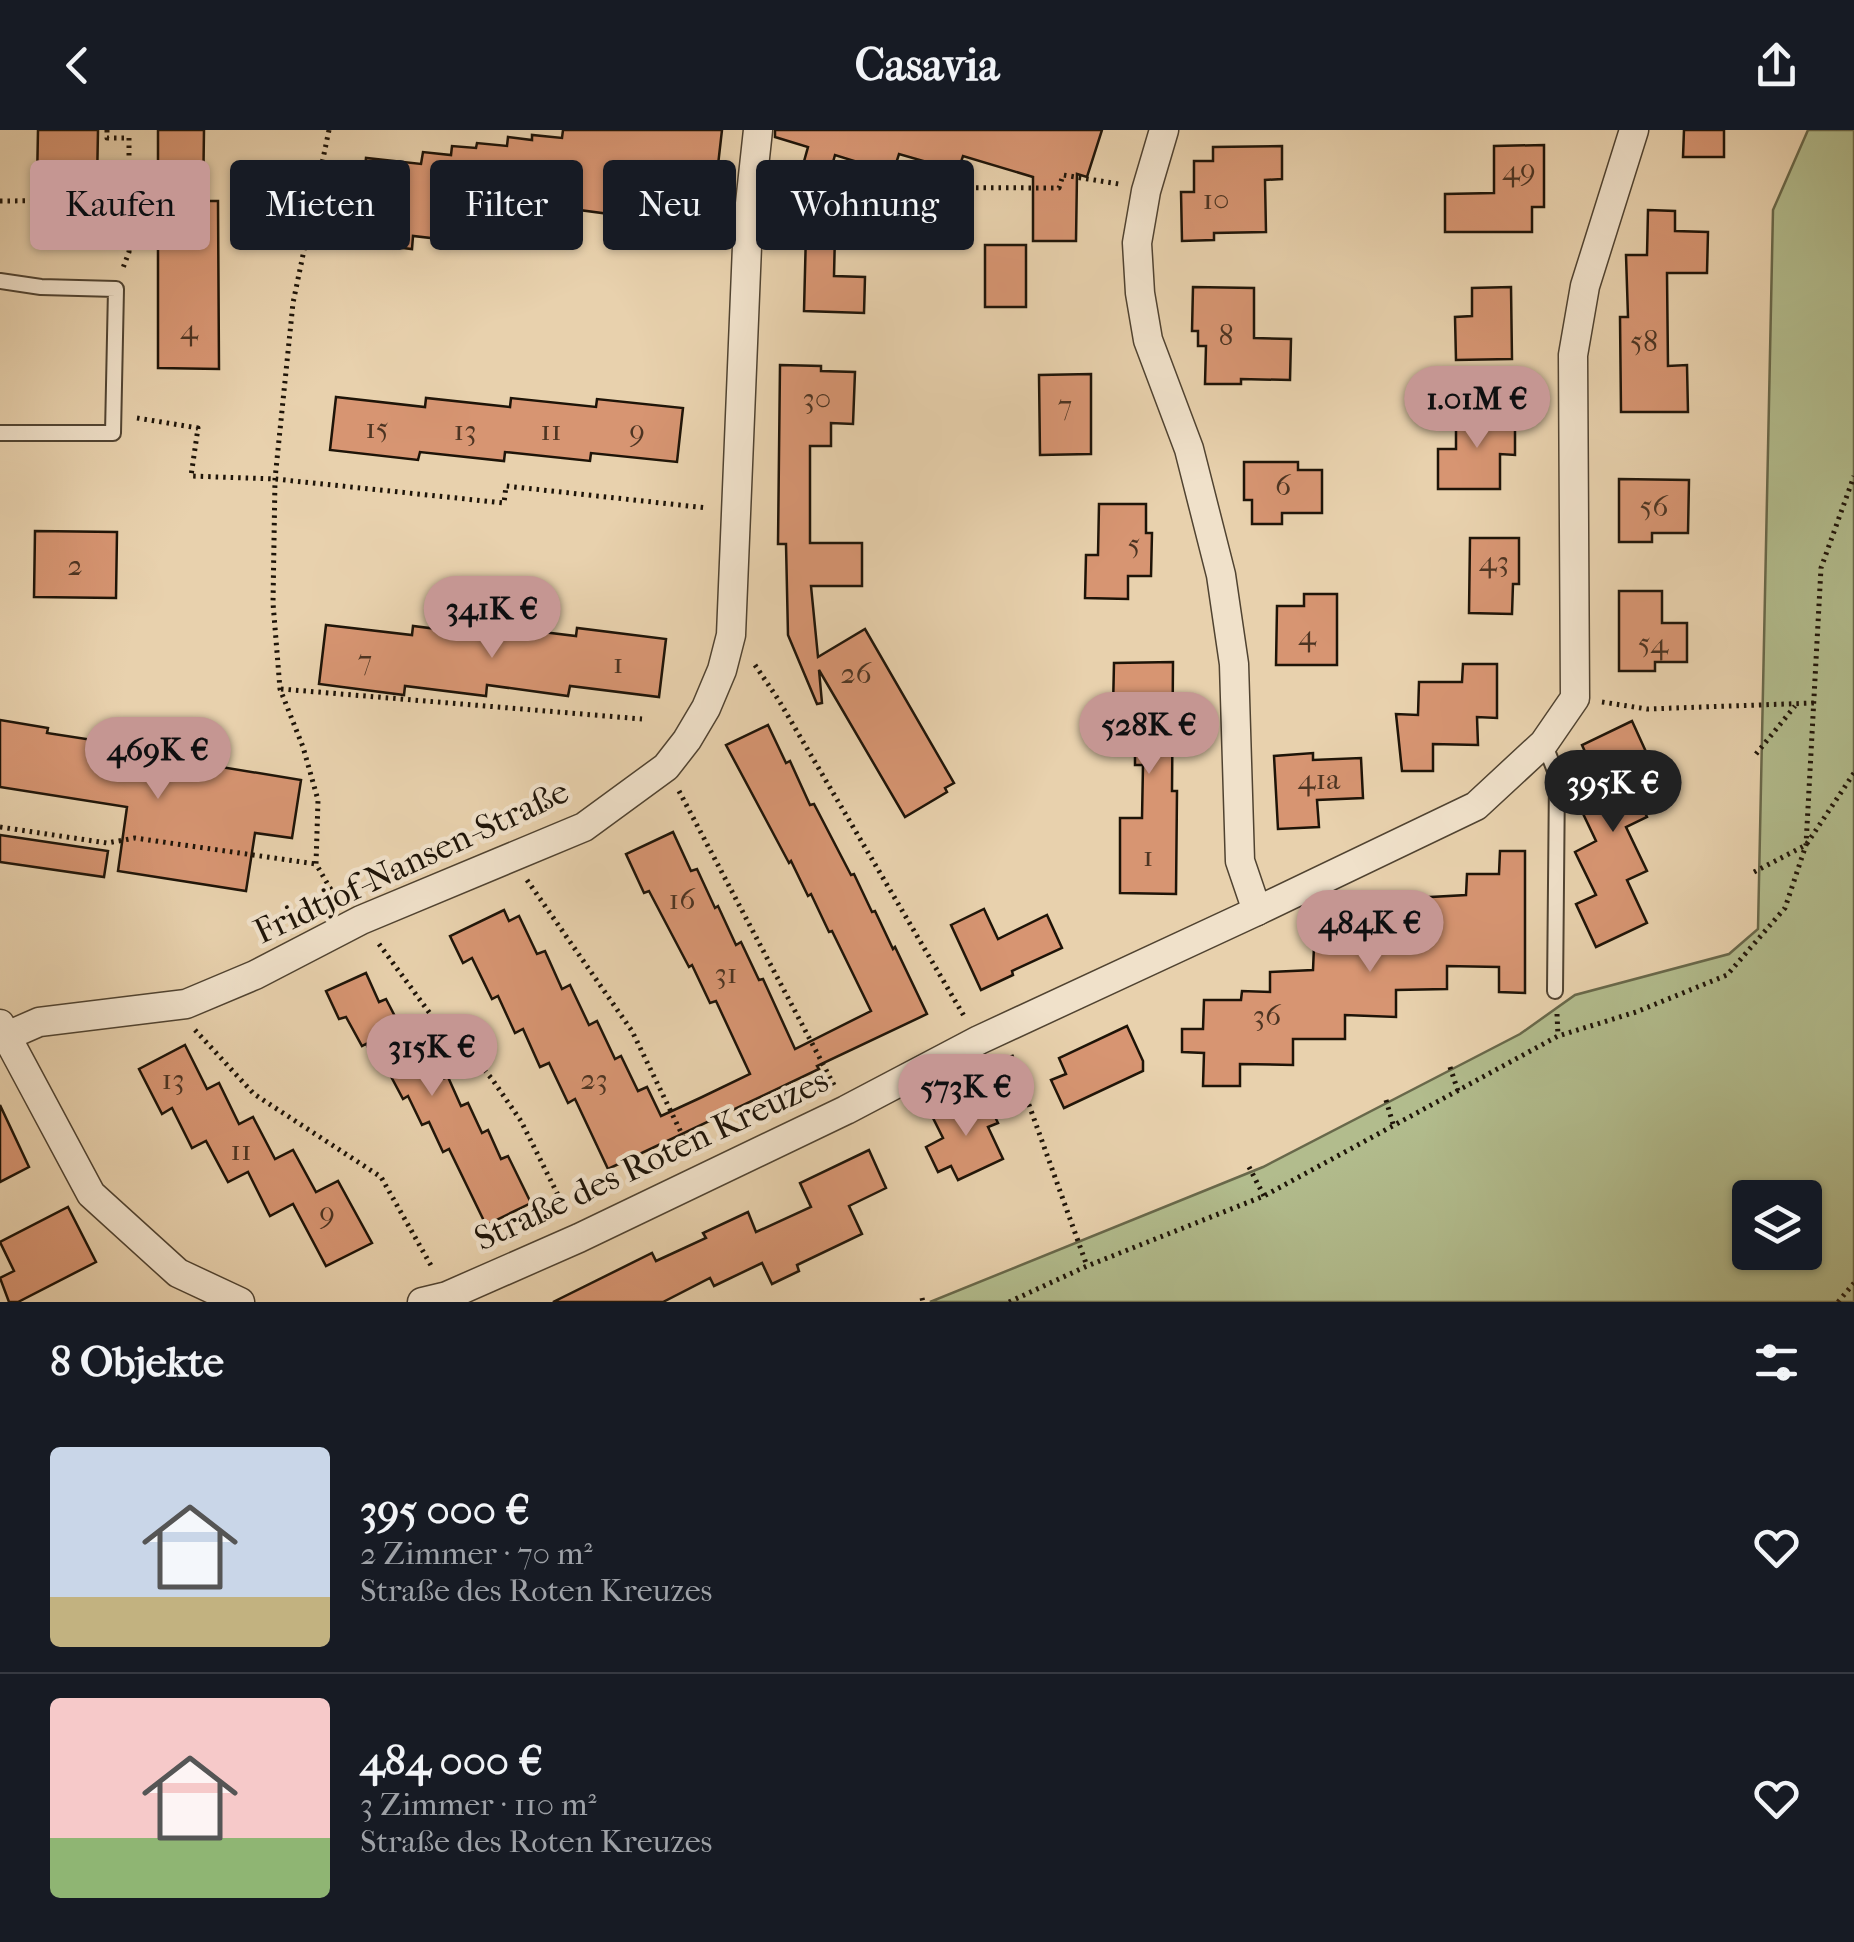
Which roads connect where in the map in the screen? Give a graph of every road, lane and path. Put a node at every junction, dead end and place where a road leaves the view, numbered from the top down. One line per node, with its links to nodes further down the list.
1 (107, 130): 6 (path)
2 (329, 130): 14 (path)
3 (758, 130): 15 (street, Fridtjof-Nansen-Straße)
4 (1164, 130): 30 (street)
5 (1634, 130): 18 (street)
6 (129, 160)
7 (1090, 182): 8 (path)
8 (974, 188)
9 (0, 201): 10 (path)
10 (30, 201)
11 (0, 281): 12 (lane)
12 (114, 414): 13 (lane); 14 (path)
13 (0, 433)
14 (276, 479): 15 (path); 17 (path)
15 (735, 511): 16 (street, Fridtjof-Nansen-Straße)
16 (731, 635): 24 (street, Fridtjof-Nansen-Straße); 33 (path)
17 (280, 689): 21 (path); 28 (path)
18 (1575, 698): 20 (path); 22 (street, Straße des Roten Kreuzes)
19 (1814, 704): 20 (path)
20 (1794, 706): 23 (path)
21 (642, 719)
22 (1544, 743): 30 (street, Straße des Roten Kreuzes); 32 (lane)
23 (1756, 754)
24 (666, 767): 27 (street, Fridtjof-Nansen-Straße); 37 (path)
25 (1854, 774): 29 (path)
26 (0, 827): 28 (path)
27 (511, 857): 31 (street, Fridtjof-Nansen-Straße); 42 (path)
28 (316, 864): 31 (path)
29 (1754, 872)
30 (1257, 911): 35 (street, Straße des Roten Kreuzes)
31 (360, 920): 34 (street, Fridtjof-Nansen-Straße); 45 (path)
32 (1556, 991)
33 (955, 1000)
34 (186, 1004): 36 (street, Fridtjof-Nansen-Straße); 46 (path)
35 (1001, 1029): 47 (path); 50 (street, Straße des Roten Kreuzes)
36 (4, 1030): 49 (street)
37 (824, 1066)
38 (1450, 1067): 39 (path)
39 (1458, 1091)
40 (1386, 1100): 41 (path)
41 (1393, 1124)
42 (687, 1144)
43 (1250, 1167): 44 (path)
44 (1264, 1196)
45 (560, 1197)
46 (426, 1254)
47 (1087, 1266)
48 (1854, 1283): 51 (path)
49 (240, 1302)
50 (422, 1302)
51 (1838, 1302)

